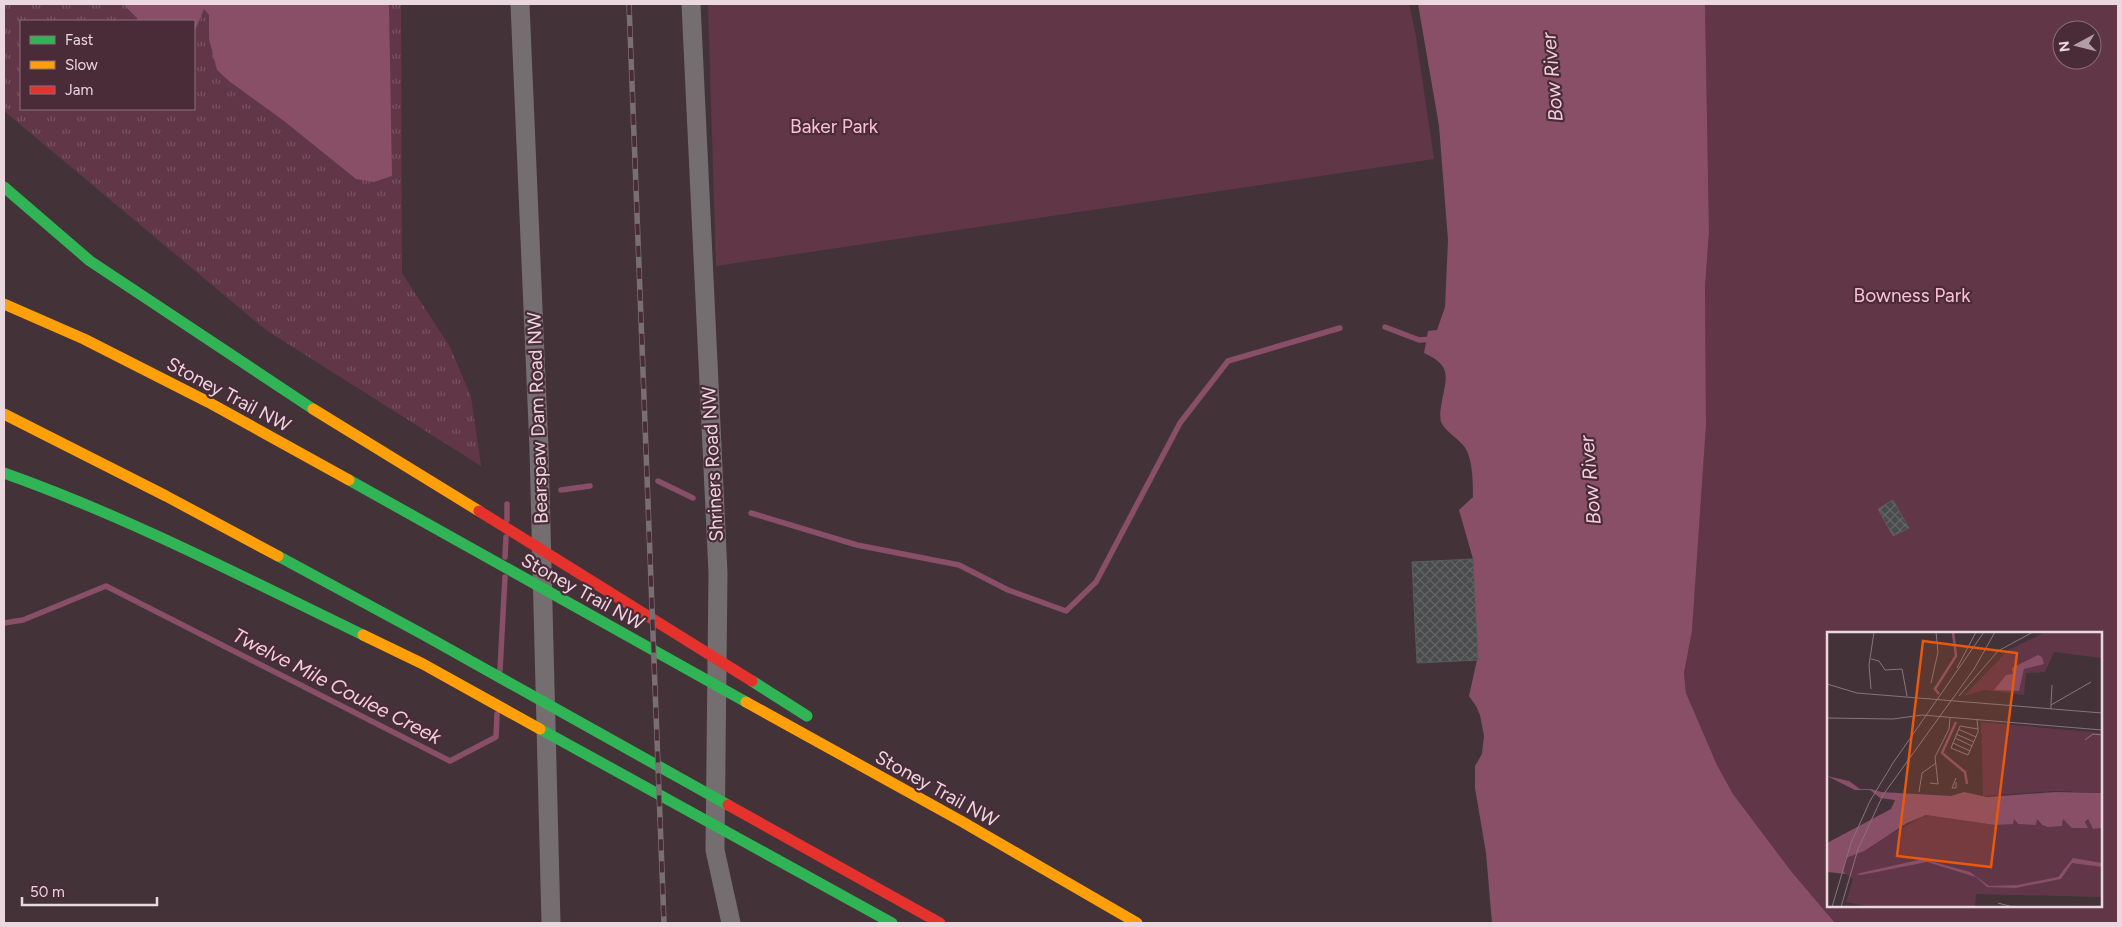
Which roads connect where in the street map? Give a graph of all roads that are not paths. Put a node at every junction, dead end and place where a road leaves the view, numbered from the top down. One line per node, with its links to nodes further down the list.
1 (520, 4): 10 (street, Bearspaw Dam Road NW)
2 (691, 4): 11 (street, Shriners Road NW)
3 (4, 187): 7 (highway)
4 (4, 304): 9 (highway, Stoney Trail NW)
5 (4, 414): 13 (highway)
6 (4, 473): 12 (highway)
7 (816, 723)
8 (856, 750): 9 (highway)
9 (961, 821): 14 (highway, Stoney Trail NW)
10 (551, 923)
11 (731, 923)
12 (892, 923)
13 (940, 923)
14 (1137, 923)

